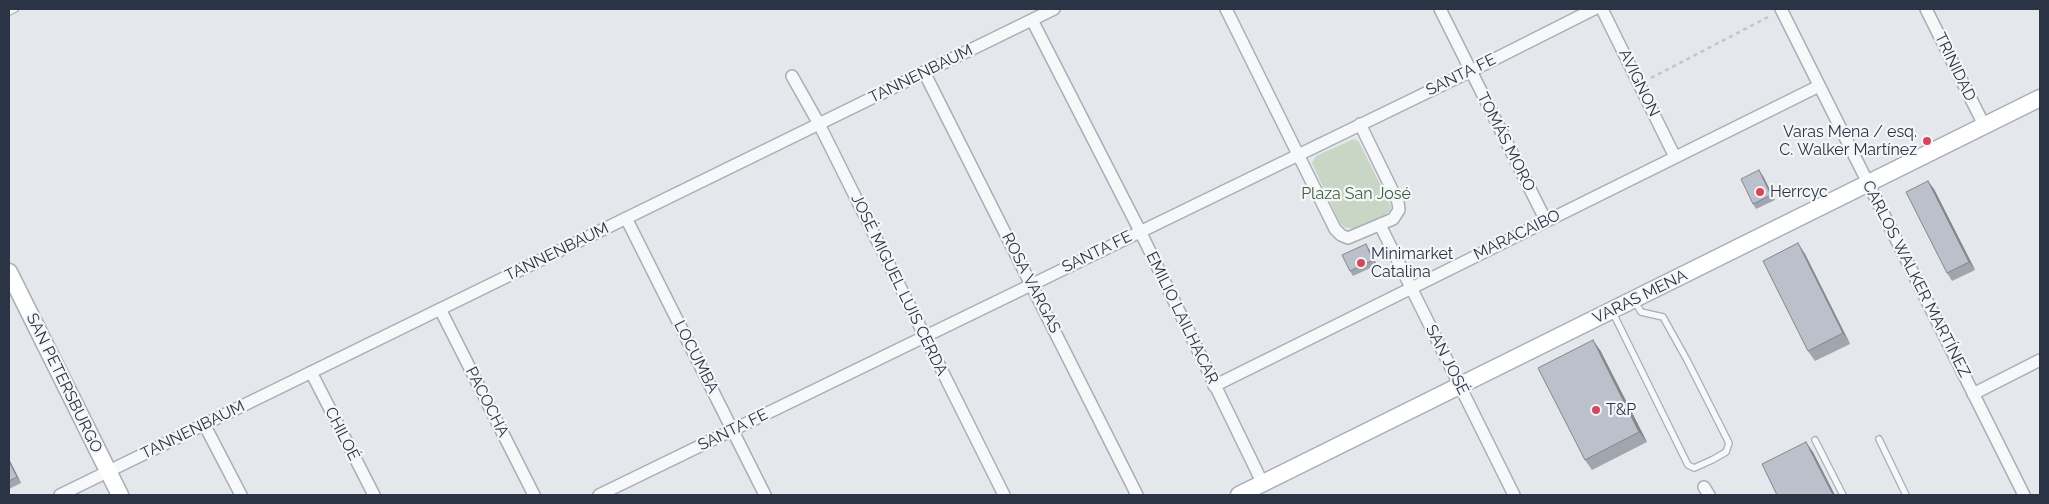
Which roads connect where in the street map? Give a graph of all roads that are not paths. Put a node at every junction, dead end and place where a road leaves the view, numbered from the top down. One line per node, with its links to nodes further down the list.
1 (14, 9): 9 (lane)
2 (1054, 9): 10 (street, TANNENBAUM)
3 (1226, 9): 19 (street)
4 (1440, 9): 11 (street, TOMÁS MORO)
5 (1594, 9): 11 (street, SANTA FE)
6 (1602, 9): 20 (street, AVIGNON)
7 (1926, 9): 18 (street, TRINIDAD)
8 (1782, 10): 14 (street, CARLOS WALKER MARTÍNEZ)
9 (9, 12)
10 (1032, 20): 12 (street, TANNENBAUM); 25 (street, EMILIO LAILHACAR)
11 (1471, 71): 17 (street, SANTA FE); 23 (street, TOMÁS MORO)
12 (924, 72): 16 (street, TANNENBAUM); 27 (street, ROSA VARGAS)
13 (792, 76): 16 (street, JOSÉ MIGUEL LUIS CERDA)
14 (1819, 86): 20 (street, MARACAIBO); 21 (street, CARLOS WALKER MARTÍNEZ)
15 (2040, 98): 18 (street, VARAS MENA)
16 (819, 124): 22 (street, TANNENBAUM); 32 (street, JOSÉ MIGUEL LUIS CERDA)
17 (1360, 124): 19 (street, SANTA FE); 24 (street)
18 (1984, 126): 21 (street, VARAS MENA)
19 (1298, 154): 24 (street); 25 (street, SANTA FE)
20 (1675, 157): 23 (street, MARACAIBO)
21 (1868, 184): 29 (street, VARAS MENA); 37 (street, CARLOS WALKER MARTÍNEZ)
22 (626, 218): 30 (street, TANNENBAUM); 39 (street, LOCUMBA)
23 (1546, 221): 28 (street, MARACAIBO)
24 (1380, 225): 28 (street, SAN JOSÉ)
25 (1140, 231): 27 (street, SANTA FE); 35 (street, EMILIO LAILHACAR)
26 (11, 282): 42 (street, SAN PETERSBURGO)
27 (1032, 284): 32 (street, SANTA FE); 53 (street, ROSA VARGAS)
28 (1411, 288): 35 (street, MARACAIBO); 36 (street, SAN JOSÉ)
29 (1634, 300): 31 (street, VARAS MENA); 31 (lane)
30 (440, 309): 34 (street, TANNENBAUM); 49 (street, PACOCHA)
31 (1612, 311): 36 (street, VARAS MENA)
32 (925, 336): 39 (street, SANTA FE); 52 (street, JOSÉ MIGUEL LUIS CERDA)
33 (2040, 360): 37 (street)
34 (311, 372): 38 (street, TANNENBAUM); 48 (street, CHILOÉ)
35 (1214, 386): 43 (street, EMILIO LAILHACAR)
36 (1460, 386): 43 (street, VARAS MENA); 54 (street, SAN JOSÉ)
37 (1973, 394): 57 (street, CARLOS WALKER MARTÍNEZ)
38 (204, 424): 42 (street, TANNENBAUM); 47 (street)
39 (732, 430): 50 (street, SANTA FE); 51 (street, LOCUMBA)
40 (1878, 439): 56 (lane)
41 (1815, 440): 55 (lane)
42 (108, 471): 45 (street, TANNENBAUM); 46 (street, SAN PETERSBURGO)
43 (1263, 484): 44 (street, VARAS MENA)
44 (1245, 494)
45 (60, 495)
46 (120, 495)
47 (241, 495)
48 (374, 495)
49 (534, 495)
50 (599, 495)
51 (765, 495)
52 (1004, 495)
53 (1137, 495)
54 (1514, 495)
55 (1843, 495)
56 (1906, 495)
57 (2024, 495)

